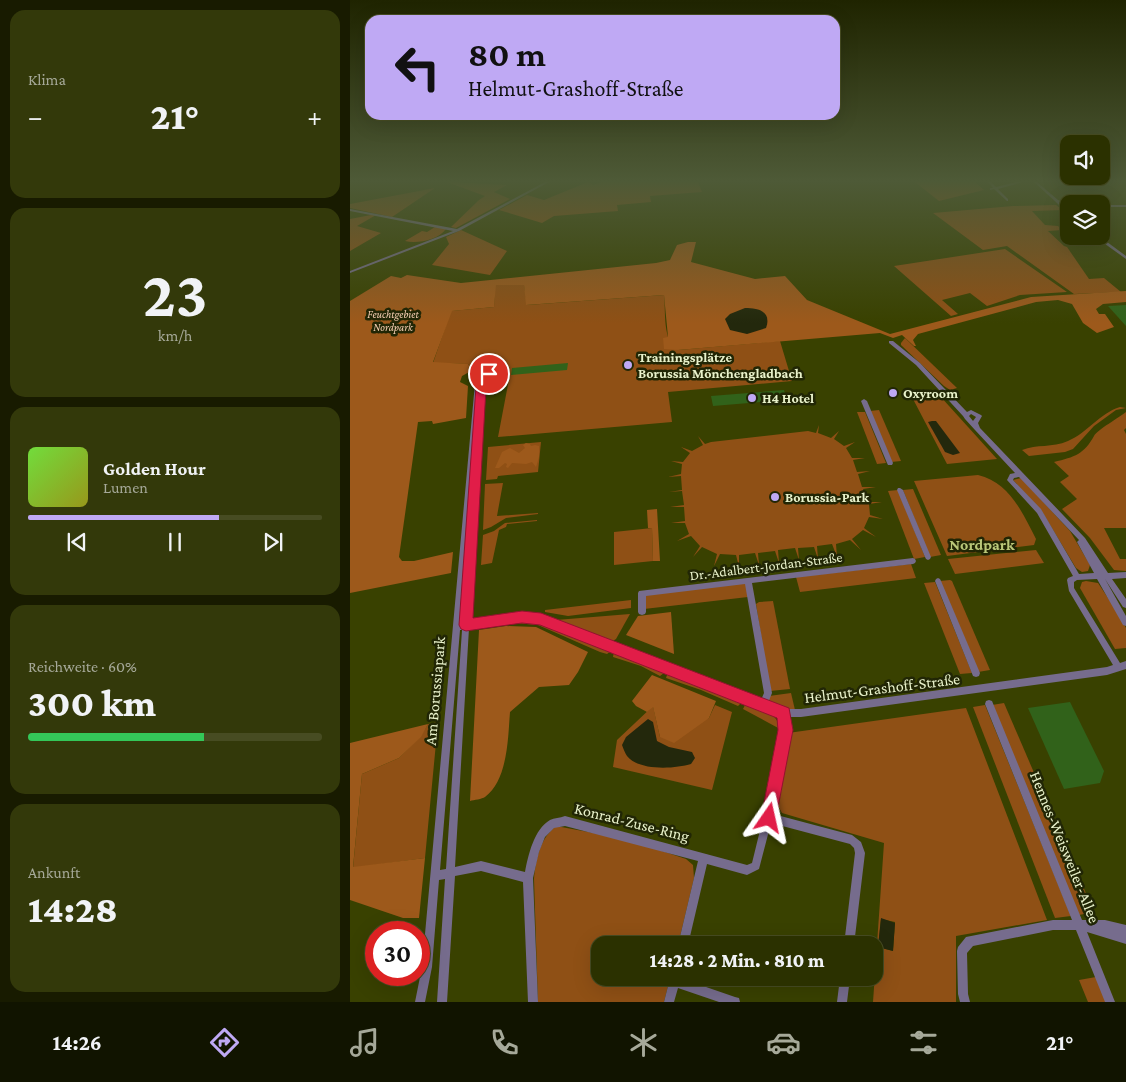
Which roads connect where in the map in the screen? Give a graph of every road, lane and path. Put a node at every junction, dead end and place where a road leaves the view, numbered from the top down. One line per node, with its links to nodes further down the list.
1 (451, 229): 2 (street)
2 (458, 230): 5 (street)
3 (1108, 245): 4 (street)
4 (1126, 258)
5 (350, 272)
6 (891, 342): 8 (street)
7 (864, 401): 10 (street)
8 (966, 415): 9 (street); 9 (street)
9 (977, 429): 11 (street)
10 (890, 464)
11 (1020, 474): 13 (street); 19 (street)
12 (900, 490): 14 (street)
13 (1072, 528): 16 (street); 18 (street)
14 (928, 557)
15 (913, 561): 20 (street, Dr.-Adalbert-Jordan-Straße)
16 (1099, 575): 18 (street); 19 (street); 24 (street)
17 (1126, 575): 18 (street)
18 (1108, 576): 22 (street)
19 (1077, 577): 27 (street)
20 (748, 581): 23 (street, Dr.-Adalbert-Jordan-Straße); 30 (street)
21 (938, 581): 28 (street)
22 (1126, 605)
23 (642, 612)
24 (1126, 623)
25 (466, 625): 26 (street, Helmut-Grashoff-Straße); 26 (street, Am Borussiapark); 30 (street, Helmut-Grashoff-Straße); 34 (street, Am Borussiapark)
26 (456, 628): 35 (street, Am Borussiapark)
27 (1123, 666): 31 (street, Helmut-Grashoff-Straße)
28 (976, 673)
29 (989, 704): 37 (street, Hennes-Weisweiler-Allee)
30 (763, 706): 31 (street, Helmut-Grashoff-Straße)
31 (783, 713): 32 (street, Konrad-Zuse-Ring)
32 (769, 818): 33 (street, Konrad-Zuse-Ring); 40 (street)
33 (704, 858): 36 (street, Konrad-Zuse-Ring); 39 (street)
34 (449, 872): 35 (street); 36 (street); 46 (street, Am Borussiapark)
35 (435, 876): 45 (street, Am Borussiapark)
36 (528, 878): 47 (street, Konrad-Zuse-Ring)
37 (1080, 925): 38 (street); 41 (street); 51 (street); 52 (street, Hennes-Weisweiler-Allee)
38 (1126, 930)
39 (685, 936)
40 (850, 936)
41 (1126, 939)
42 (673, 986): 48 (street)
43 (693, 986): 49 (street)
44 (844, 986): 50 (street)
45 (420, 1002)
46 (442, 1002)
47 (533, 1002)
48 (668, 1002)
49 (735, 1002)
50 (842, 1002)
51 (965, 1002)
52 (1110, 1002)

